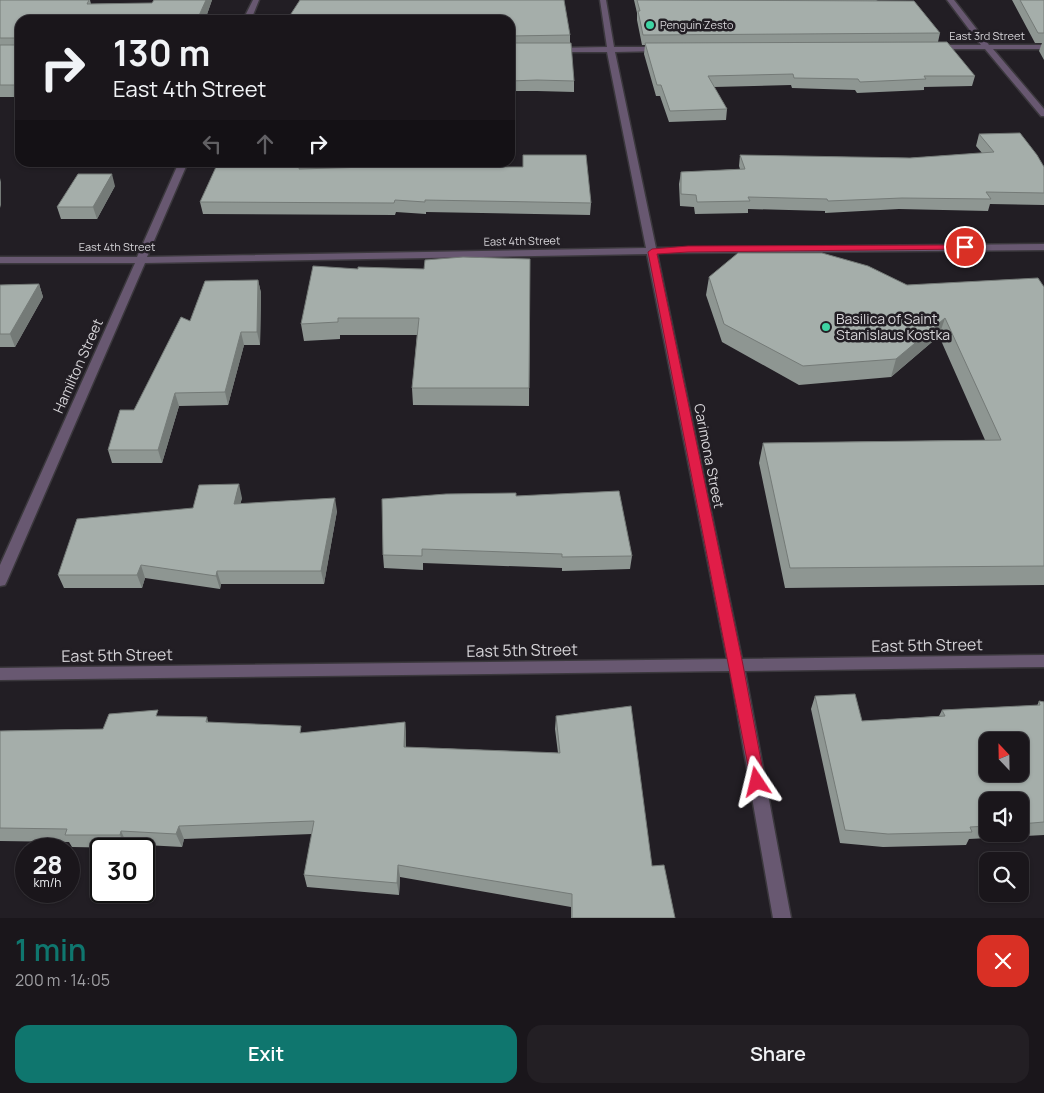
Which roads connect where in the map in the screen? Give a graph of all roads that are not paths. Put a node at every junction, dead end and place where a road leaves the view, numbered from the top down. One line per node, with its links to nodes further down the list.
1 (256, 0): 4 (street)
2 (603, 0): 8 (street, Carimona Street)
3 (950, 0): 5 (street)
4 (249, 15)
5 (987, 47): 6 (street, East 3rd Street); 7 (street, East 3rd Street); 11 (street)
6 (1044, 47)
7 (925, 48)
8 (610, 49): 9 (street); 10 (street); 14 (street, Carimona Street)
9 (669, 49)
10 (547, 50)
11 (1044, 114)
12 (182, 167): 16 (street, Hamilton Street)
13 (1044, 247): 14 (street, East 4th Street)
14 (652, 252): 16 (street, East 4th Street); 19 (street, Carimona Street)
15 (0, 260): 16 (street, East 4th Street)
16 (141, 260): 17 (street, Hamilton Street)
17 (0, 581)
18 (1044, 661): 19 (street, East 5th Street)
19 (736, 665): 20 (street, East 5th Street); 21 (street, Carimona Street)
20 (0, 674)
21 (782, 918)

